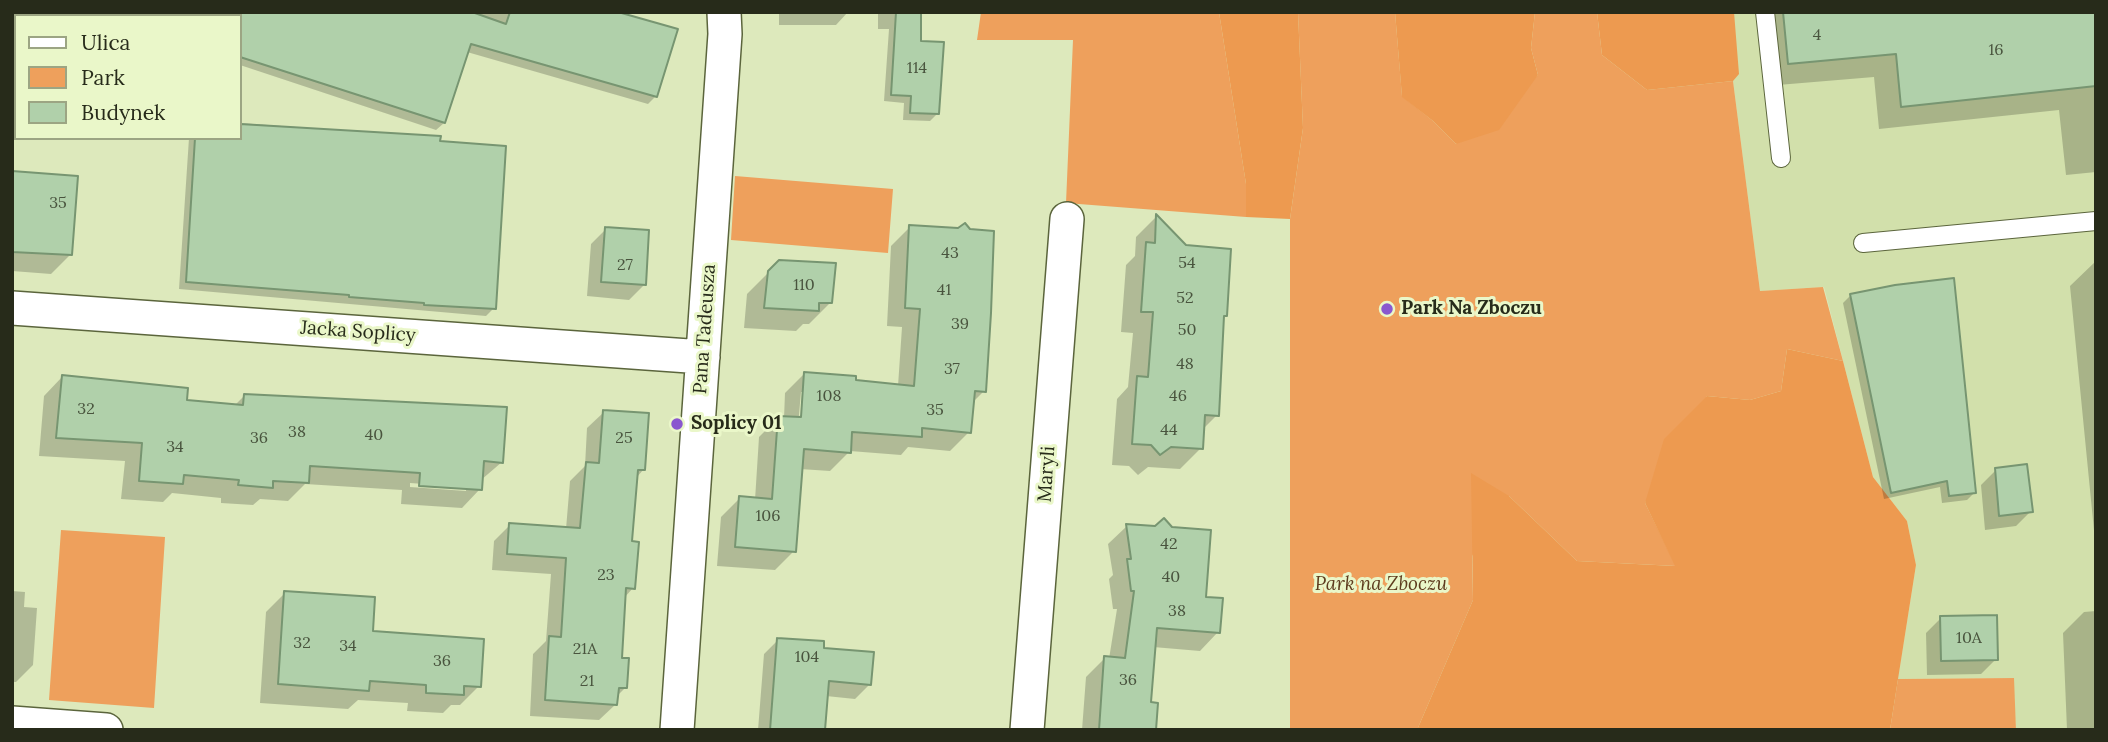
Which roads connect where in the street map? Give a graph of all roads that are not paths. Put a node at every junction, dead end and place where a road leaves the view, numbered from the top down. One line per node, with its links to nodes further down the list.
1 (724, 12): 8 (street, Pana Tadeusza)
2 (1765, 12): 3 (lane)
3 (1781, 158)
4 (1067, 219): 12 (street, Maryli)
5 (2096, 221): 6 (lane)
6 (1863, 243)
7 (12, 308): 8 (street, Jacka Soplicy)
8 (703, 357): 11 (street, Pana Tadeusza)
9 (12, 723): 10 (street)
10 (106, 730)
11 (677, 730)
12 (1027, 730)

